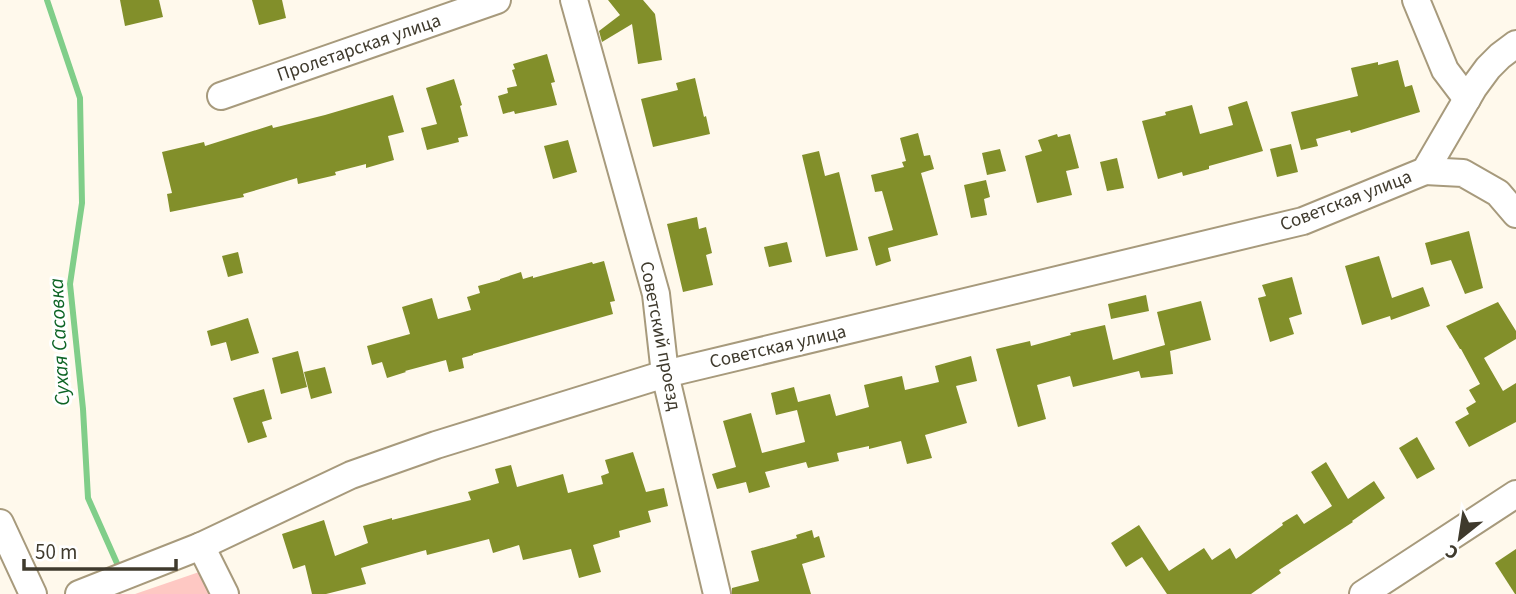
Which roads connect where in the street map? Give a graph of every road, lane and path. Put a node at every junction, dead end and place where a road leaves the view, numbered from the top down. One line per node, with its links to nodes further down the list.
1 (497, 0): 5 (street, Пролетарская улица)
2 (574, 0): 9 (street, Советский проезд)
3 (1416, 0): 6 (street)
4 (1516, 44): 6 (street, Советская улица)
5 (221, 96)
6 (1467, 99): 7 (street, Советская улица)
7 (1425, 171): 8 (street, Советская улица); 9 (street, Советская улица)
8 (1516, 215)
9 (666, 373): 12 (street, Советская улица); 16 (street, Советский проезд)
10 (1516, 494): 17 (street)
11 (0, 523): 14 (street)
12 (201, 545): 13 (street, Советская улица); 15 (street)
13 (93, 590)
14 (33, 594)
15 (225, 594)
16 (717, 594)
17 (1363, 594)

